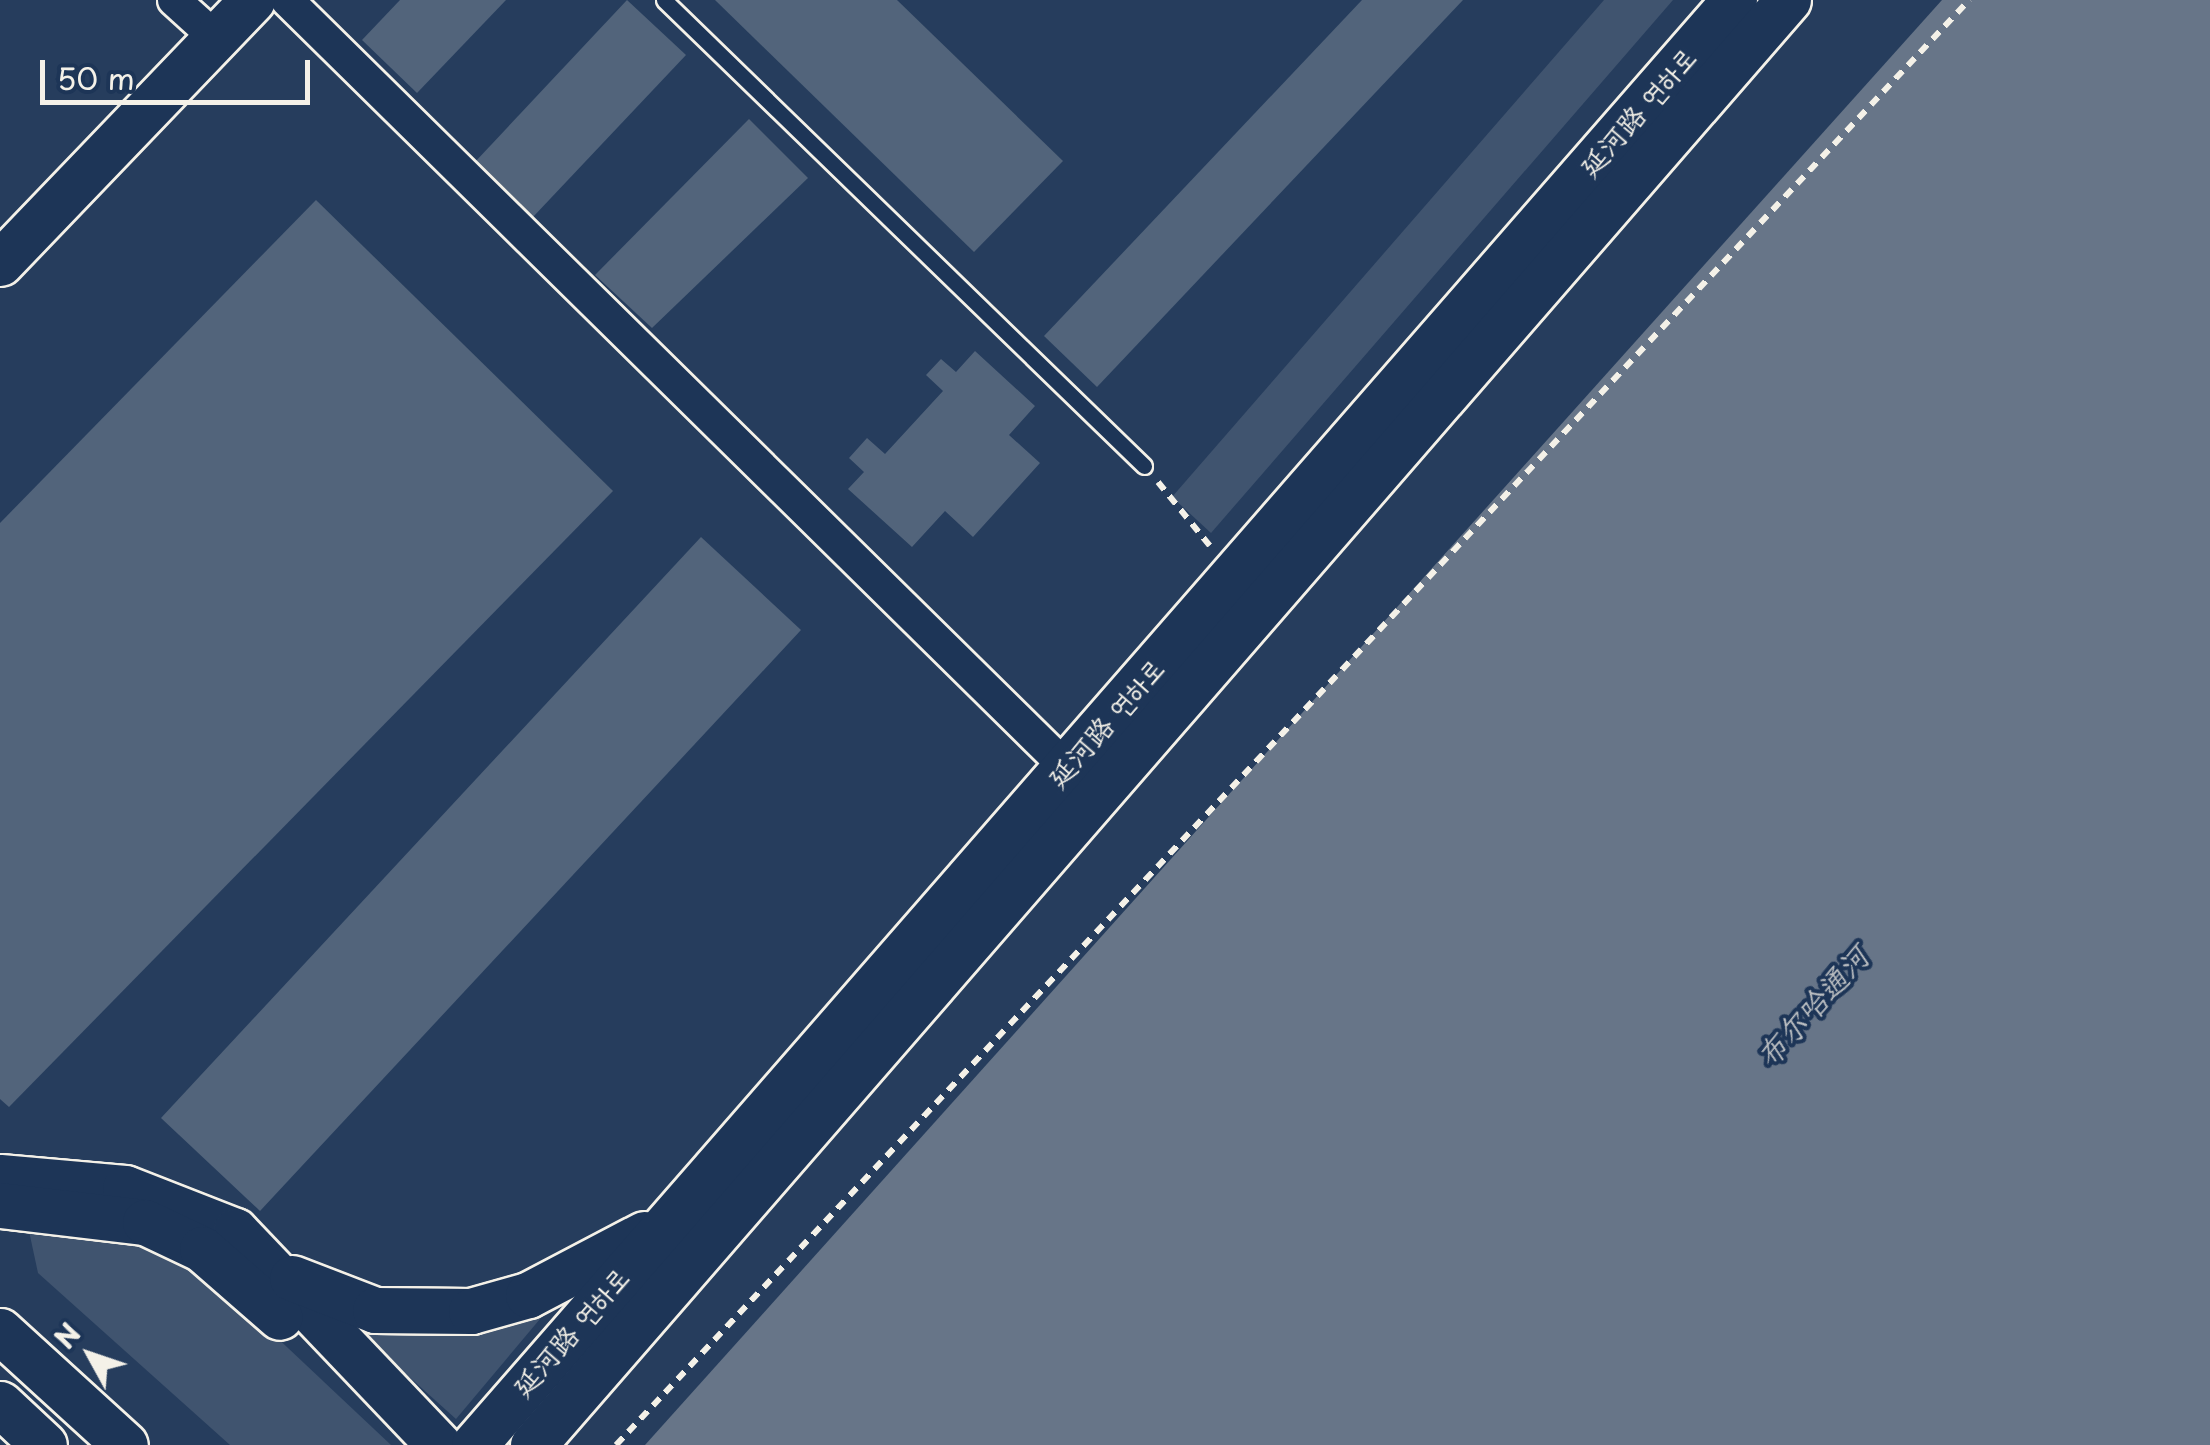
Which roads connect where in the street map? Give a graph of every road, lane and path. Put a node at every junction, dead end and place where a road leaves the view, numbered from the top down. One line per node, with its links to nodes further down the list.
1 (174, 0): 8 (street)
2 (252, 0): 8 (main road)
3 (287, 0): 12 (street)
4 (664, 0): 10 (lane)
5 (1734, 0): 12 (main road, 延河路 연하로)
6 (1788, 0): 24 (main road, 延河路 연하로)
7 (1970, 0): 25 (path)
8 (216, 39): 9 (main road)
9 (0, 263)
10 (1144, 466): 11 (path)
11 (1213, 550)
12 (1066, 767): 15 (main road, 延河路 연하로)
13 (0, 1176): 16 (main road)
14 (0, 1205): 21 (main road)
15 (667, 1222): 16 (main road); 23 (main road, 延河路 연하로)
16 (269, 1264): 22 (main road)
17 (0, 1331): 20 (main road)
18 (0, 1404): 19 (main road)
19 (44, 1445)
20 (125, 1445)
21 (412, 1445)
22 (439, 1445)
23 (474, 1445)
24 (533, 1445)
25 (616, 1445)

